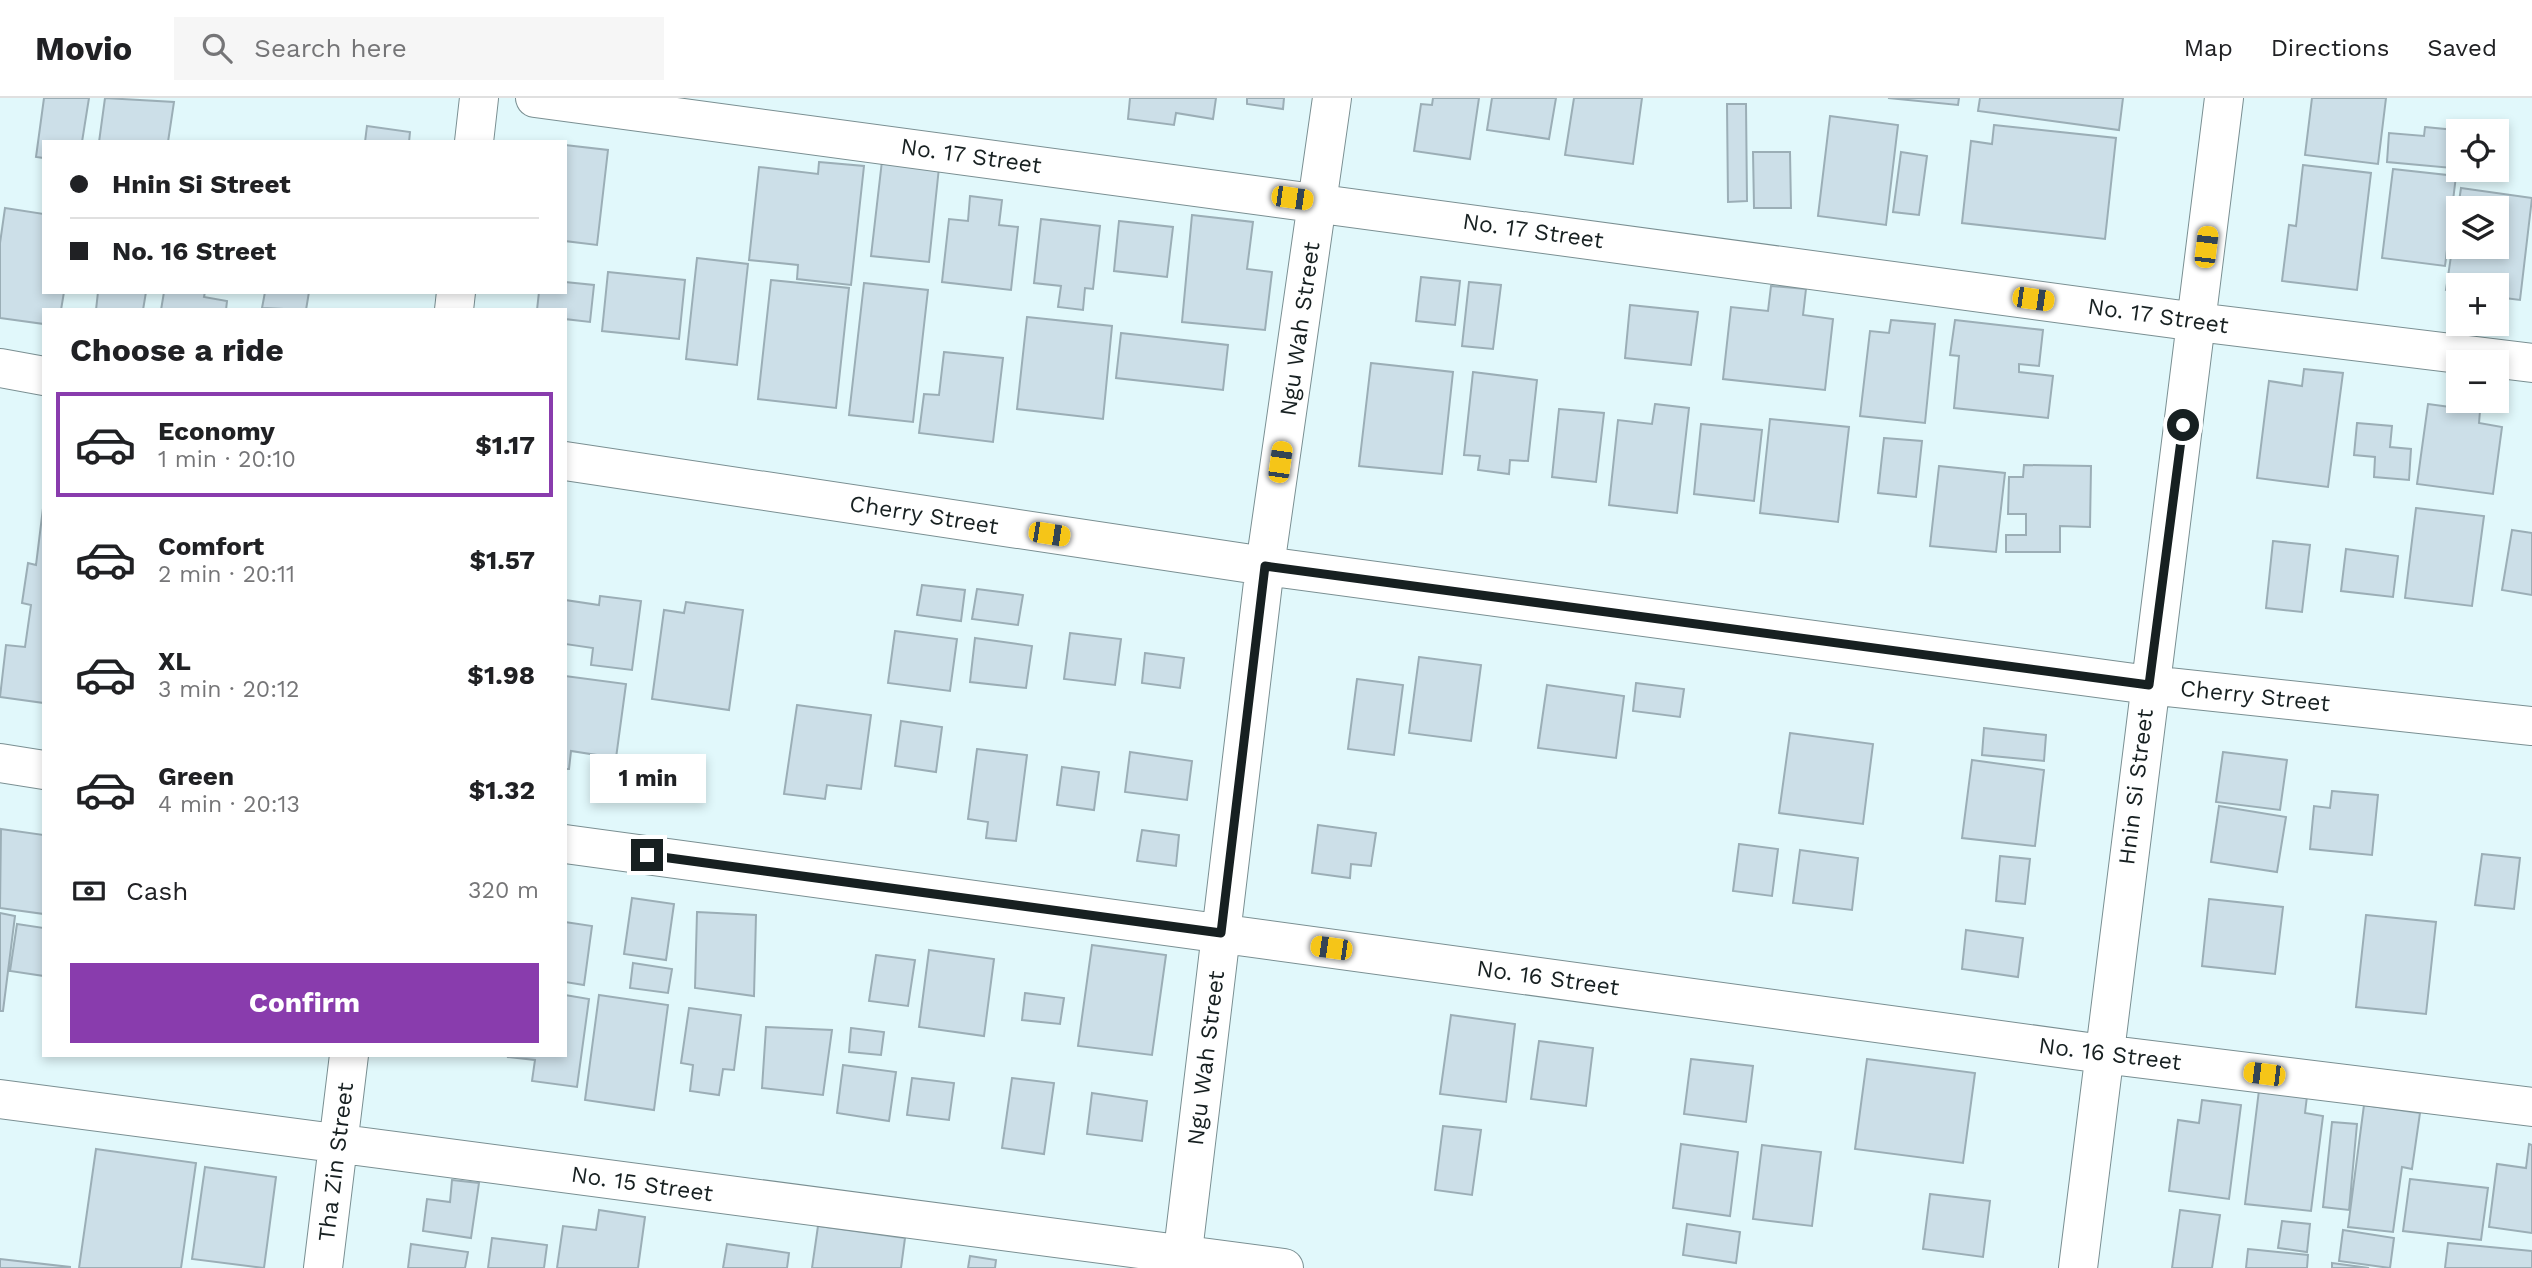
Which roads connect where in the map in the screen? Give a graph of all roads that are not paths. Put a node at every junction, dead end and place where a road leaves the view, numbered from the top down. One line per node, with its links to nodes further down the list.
1 (479, 98): 5 (street)
2 (535, 98): 6 (street, No. 17 Street)
3 (1332, 98): 6 (street, Ngu Wah Street)
4 (2224, 98): 7 (street, Hnin Si Street)
5 (474, 140)
6 (1319, 202): 7 (street, No. 17 Street); 12 (street, Ngu Wah Street)
7 (2197, 321): 8 (street, No. 17 Street); 13 (street, Hnin Si Street)
8 (2532, 363)
9 (0, 368): 10 (street)
10 (42, 376)
11 (567, 461): 12 (street, Cherry Street)
12 (1265, 566): 13 (street, Cherry Street); 18 (street, Ngu Wah Street)
13 (2149, 685): 14 (street, Cherry Street); 19 (street, Hnin Si Street)
14 (2532, 726)
15 (0, 764): 16 (street)
16 (42, 770)
17 (567, 844): 18 (street, No. 16 Street)
18 (1221, 933): 19 (street, No. 16 Street); 24 (street, Ngu Wah Street)
19 (2104, 1054): 22 (street, No. 16 Street); 27 (street, Hnin Si Street)
20 (349, 1057): 23 (street, Tha Zin Street)
21 (0, 1098): 23 (street, No. 15 Street)
22 (2532, 1107)
23 (338, 1144): 24 (street, No. 15 Street); 25 (street, Tha Zin Street)
24 (1181, 1262): 26 (street, No. 15 Street)
25 (323, 1268)
26 (1284, 1268)
27 (2078, 1268)

